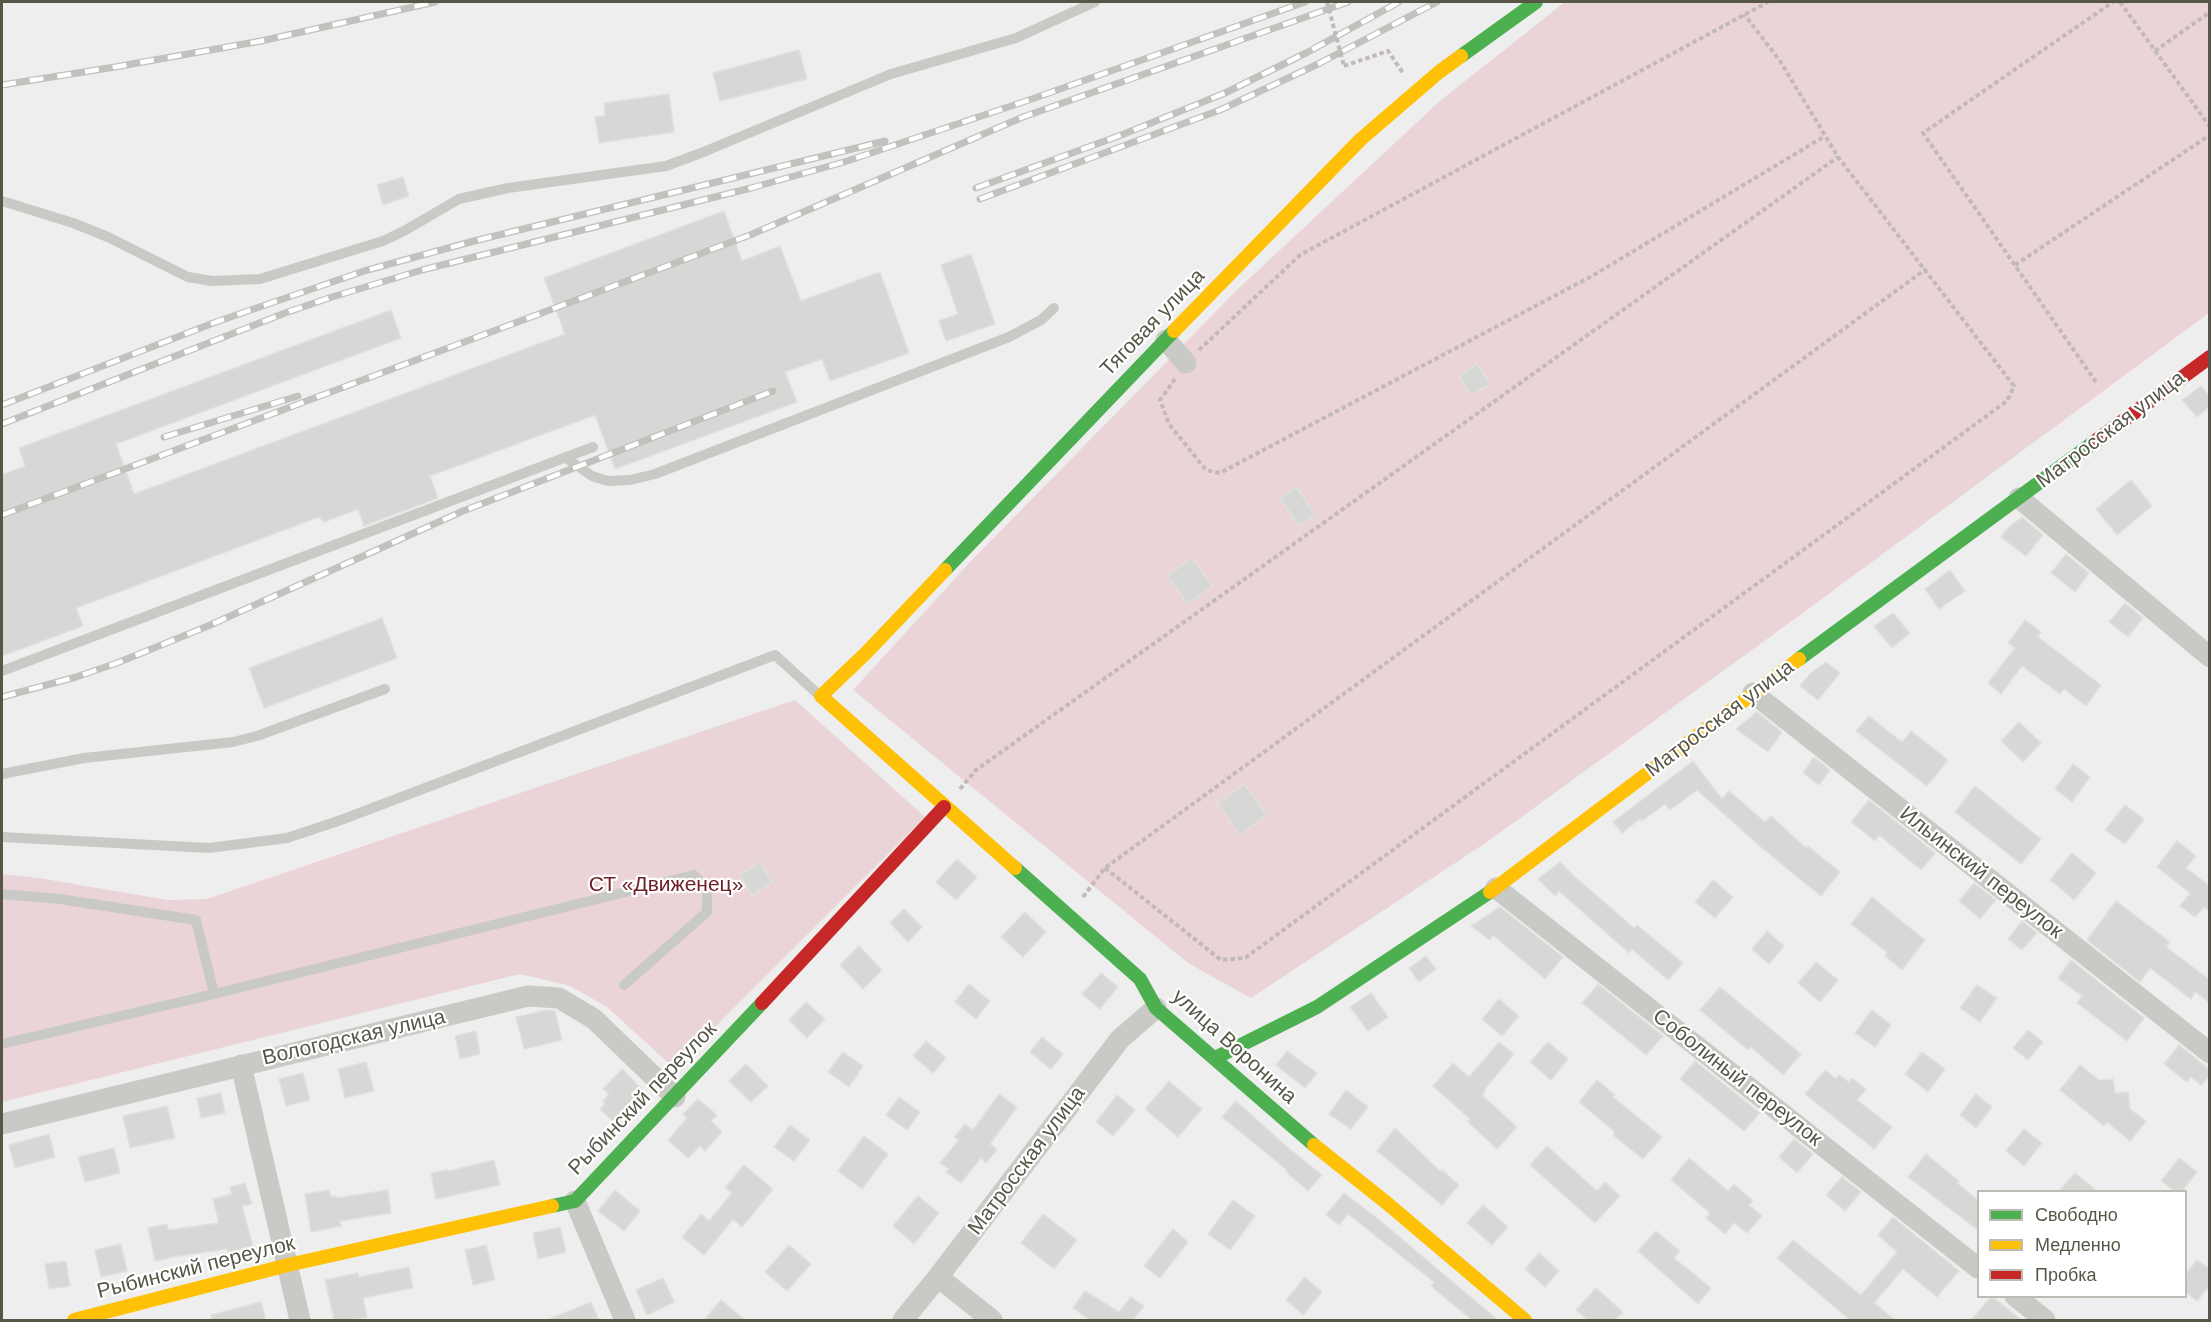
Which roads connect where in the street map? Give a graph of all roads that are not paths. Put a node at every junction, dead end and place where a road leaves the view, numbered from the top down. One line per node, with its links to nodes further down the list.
1 (1095, 2): 3 (lane)
2 (1536, 2): 5 (street, Тяговая улица)
3 (2, 201)
4 (1054, 308): 9 (lane)
5 (1166, 340): 7 (street); 15 (street, Тяговая улица)
6 (2210, 357): 10 (street, Матросская улица)
7 (1186, 363)
8 (593, 447): 9 (lane)
9 (566, 458): 12 (lane)
10 (2019, 498): 11 (street); 14 (street, Матросская улица)
11 (2210, 657)
12 (2, 671)
13 (385, 689): 16 (lane)
14 (1753, 693): 19 (street, Матросская улица); 25 (street, Ильинский переулок)
15 (821, 696): 17 (street, улица Воронина); 18 (lane)
16 (2, 774)
17 (944, 807): 23 (street, улица Воронина); 28 (street, Рыбинский переулок)
18 (2, 837)
19 (1496, 888): 26 (street, Матросская улица); 32 (street, Соболиный переулок)
20 (2, 894): 22 (lane)
21 (624, 985): 22 (lane)
22 (214, 994): 24 (lane)
23 (1156, 1008): 26 (street, улица Воронина); 33 (street, Матросская улица)
24 (2, 1044)
25 (2210, 1053)
26 (1215, 1058): 40 (street, улица Воронина)
27 (241, 1065): 28 (street, Вологодская улица); 29 (street, Вологодская улица); 31 (street)
28 (675, 1097): 30 (street, Рыбинский переулок)
29 (2, 1124)
30 (575, 1201): 31 (street, Рыбинский переулок); 37 (street)
31 (288, 1265): 35 (street, Рыбинский переулок); 36 (street)
32 (1977, 1267)
33 (938, 1277): 38 (street, Матросская улица); 39 (street)
34 (2017, 1298): 41 (street)
35 (74, 1320)
36 (300, 1320)
37 (625, 1320)
38 (903, 1320)
39 (992, 1320)
40 (1525, 1320)
41 (2045, 1320)

